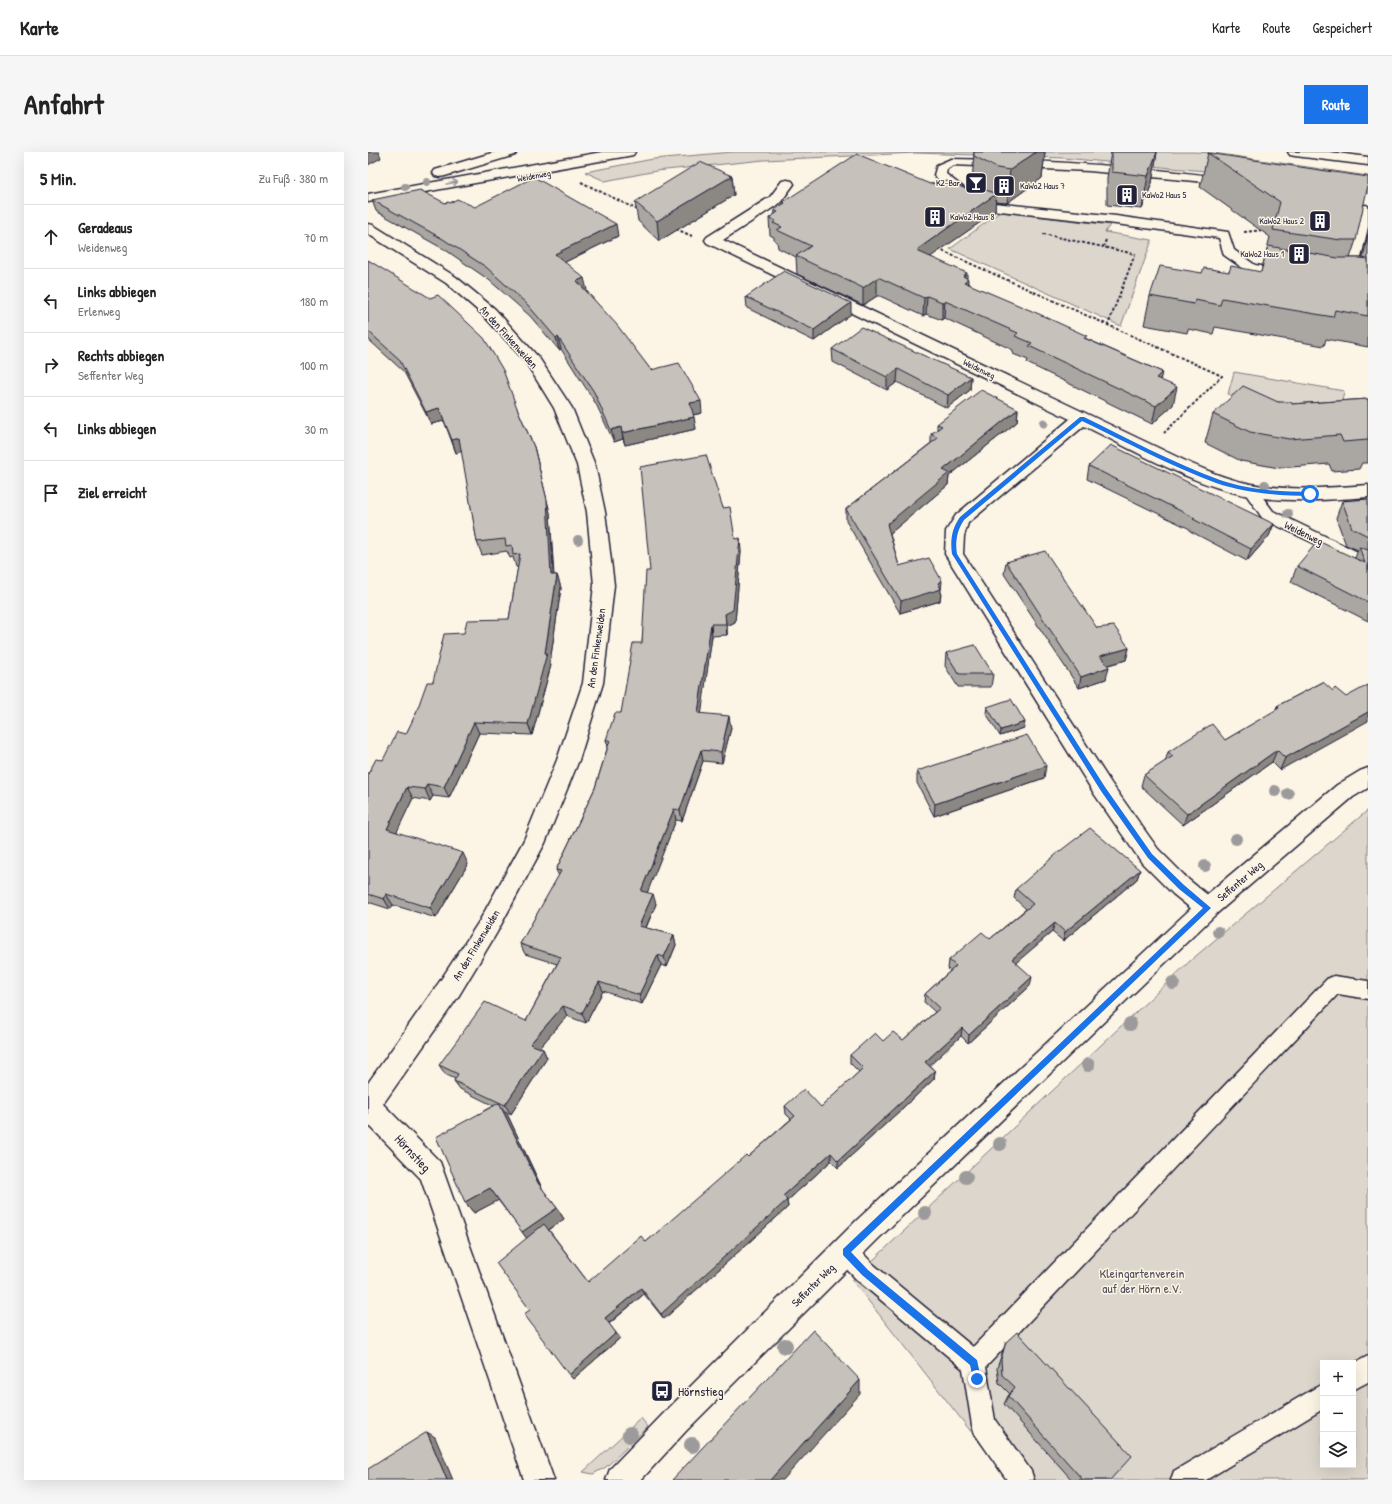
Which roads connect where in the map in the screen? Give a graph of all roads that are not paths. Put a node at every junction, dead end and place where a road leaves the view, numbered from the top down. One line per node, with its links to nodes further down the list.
1 (510, 152): 8 (main road)
2 (628, 152): 10 (main road, one-way to 2)
3 (1295, 152): 4 (main road)
4 (1368, 161)
5 (1238, 183): 7 (lane)
6 (787, 184): 16 (main road, Weidenweg)
7 (961, 191): 9 (lane); 14 (lane)
8 (368, 194)
9 (941, 194)
10 (368, 198)
11 (1353, 206): 12 (lane)
12 (1367, 209): 15 (lane)
13 (368, 228): 23 (main road, An den Finkenweiden)
14 (1298, 276)
15 (1336, 281)
16 (1082, 418): 17 (main road, Weidenweg); 21 (main road)
17 (1250, 490): 18 (main road, Weidenweg); 19 (lane, Weidenweg)
18 (1368, 491)
19 (1368, 564)
20 (1368, 777): 21 (main road, Seffenter Weg)
21 (1207, 908): 24 (main road, Seffenter Weg)
22 (1368, 990): 25 (lane)
23 (368, 1105): 29 (main road, Hörnstieg)
24 (846, 1252): 25 (lane); 30 (main road, Seffenter Weg)
25 (974, 1363): 31 (lane)
26 (1368, 1368): 27 (lane)
27 (1356, 1376)
28 (1320, 1398): 32 (lane)
29 (539, 1480)
30 (621, 1480)
31 (1022, 1480)
32 (1183, 1480)

